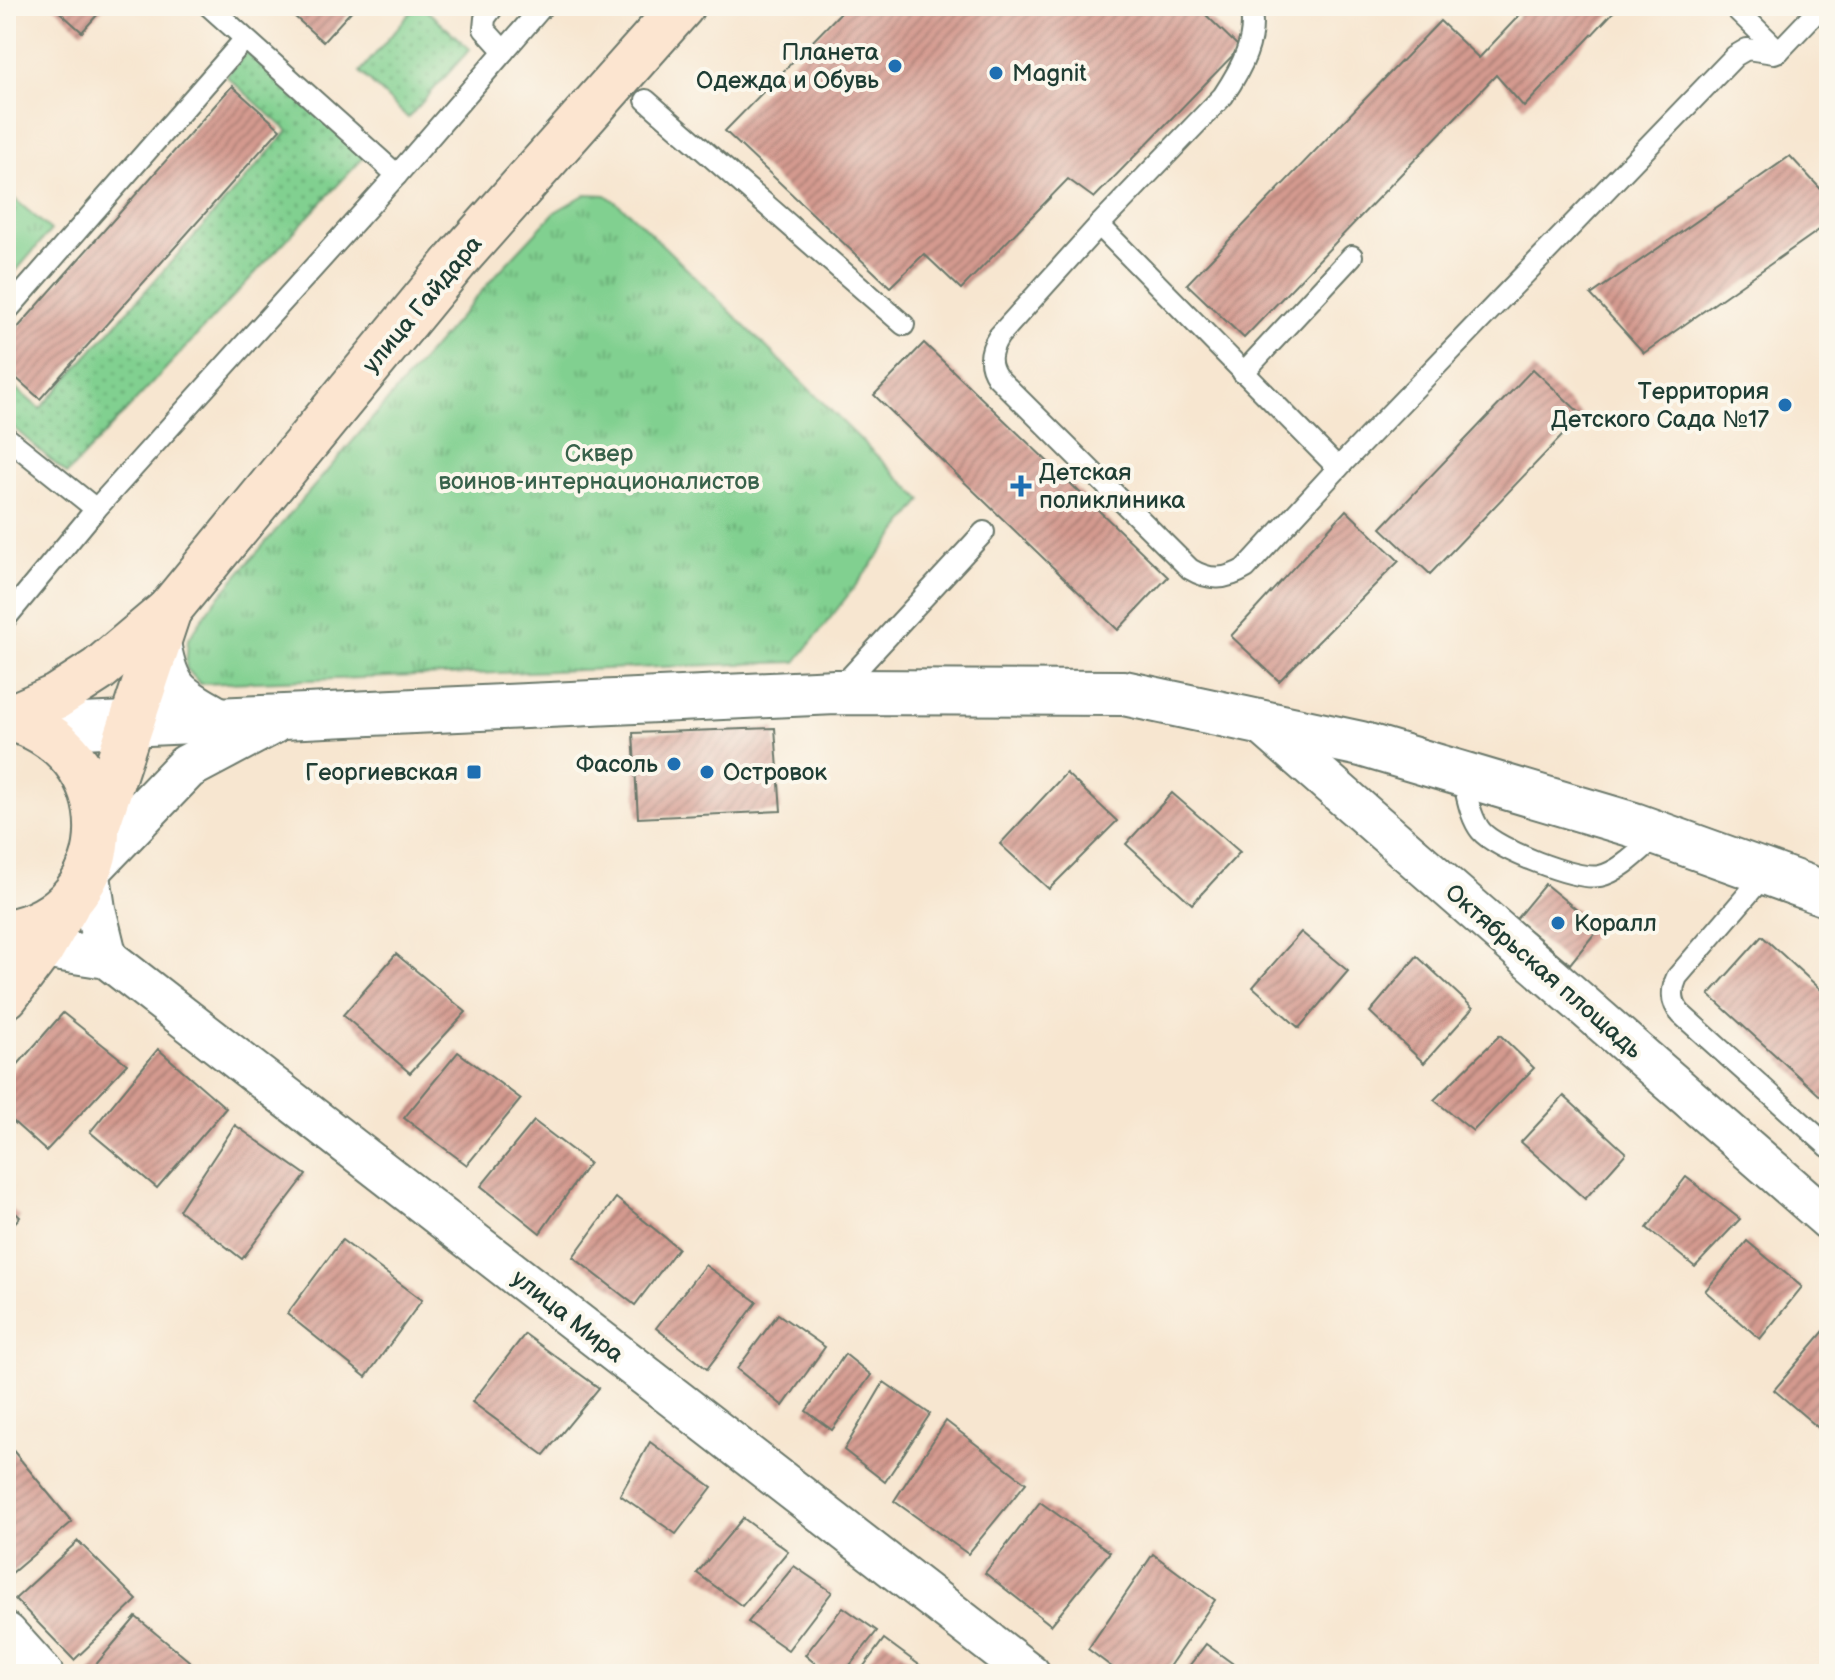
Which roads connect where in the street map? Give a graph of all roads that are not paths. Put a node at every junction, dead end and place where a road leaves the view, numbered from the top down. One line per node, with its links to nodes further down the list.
1 (209, 6): 8 (lane)
2 (494, 6): 9 (lane)
3 (543, 6): 9 (lane)
4 (682, 6): 23 (main road, улица Гайдара)
5 (1250, 6): 13 (lane)
6 (1733, 6): 10 (lane)
7 (1822, 6): 10 (lane)
8 (245, 39): 12 (lane); 15 (lane)
9 (504, 51): 12 (lane)
10 (1779, 51): 19 (lane)
11 (646, 100): 16 (lane)
12 (397, 175): 20 (lane)
13 (1099, 225): 17 (lane); 19 (lane)
14 (1352, 256): 17 (lane)
15 (6, 312)
16 (904, 325)
17 (1243, 373): 19 (lane)
18 (6, 437): 20 (lane)
19 (1338, 468)
20 (96, 509): 22 (lane)
21 (984, 532): 24 (lane)
22 (6, 618)
23 (164, 629): 26 (street); 27 (main road, улица Гайдара); 29 (main road, улица Гайдара)
24 (836, 692): 25 (street); 28 (street)
25 (282, 717): 26 (street); 34 (street)
26 (219, 720): 29 (street)
27 (17, 721): 29 (street); 31 (main road)
28 (1259, 722): 30 (street); 40 (street, Октябрьская площадь)
29 (131, 723): 31 (main road, улица Гайдара)
30 (1461, 773): 32 (street); 32 (lane)
31 (98, 823): 34 (main road)
32 (1659, 834): 33 (street)
33 (1767, 872): 35 (street); 39 (lane)
34 (80, 882): 36 (main road); 37 (street)
35 (1825, 887)
36 (18, 939): 37 (street, улица Мира); 38 (main road)
37 (107, 958): 43 (street, улица Мира)
38 (6, 996)
39 (1829, 1147)
40 (1829, 1220)
41 (6, 1633): 42 (street)
42 (43, 1674)
43 (1030, 1674)

